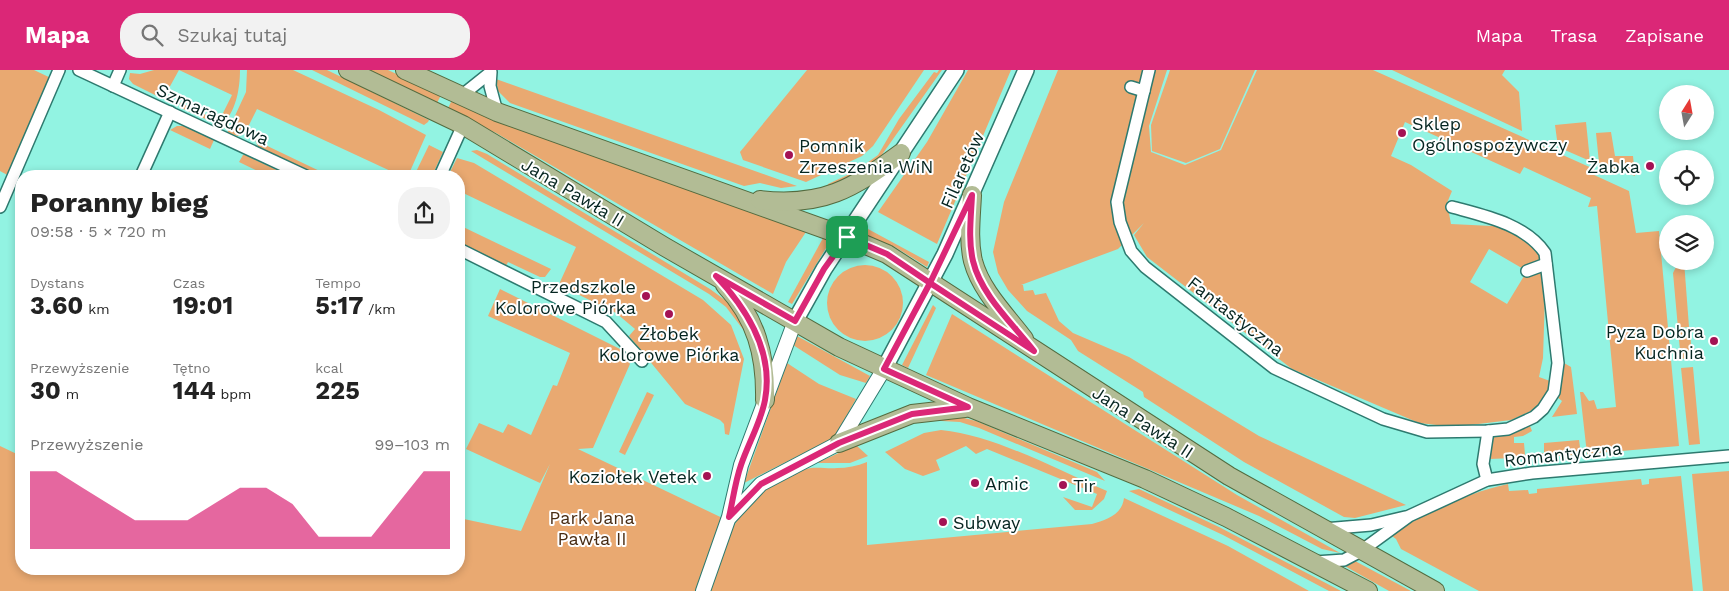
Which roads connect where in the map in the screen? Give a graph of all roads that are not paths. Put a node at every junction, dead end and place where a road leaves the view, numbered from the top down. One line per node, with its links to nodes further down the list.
1 (59, 70): 18 (street)
2 (79, 70): 10 (street, Szmaragdowa)
3 (120, 70): 10 (street)
4 (348, 70): 16 (main road, Jana Pawła II)
5 (406, 70): 13 (main road)
6 (956, 70): 17 (main road)
7 (1026, 70): 23 (main road, Filaretów)
8 (1149, 70): 12 (street, Fantastyczna)
9 (491, 71): 13 (street); 15 (street)
10 (113, 86): 14 (street, Szmaragdowa)
11 (1131, 87): 12 (street)
12 (1144, 91): 39 (street, Fantastyczna)
13 (461, 96): 15 (main road)
14 (170, 112): 19 (street); 20 (street, Szmaragdowa)
15 (497, 112): 24 (main road)
16 (463, 125): 21 (street); 31 (main road, Jana Pawła II)
17 (901, 153): 24 (main road); 27 (main road)
18 (16, 170)
19 (145, 170)
20 (293, 170)
21 (443, 170)
22 (15, 172): 25 (street)
23 (972, 195): 32 (main road, Filaretów); 34 (main road)
24 (730, 197): 27 (main road)
25 (0, 207)
26 (1452, 207): 29 (street, Fantastyczna)
27 (847, 237): 32 (main road, Jana Pawła II); 33 (main road)
28 (465, 252): 35 (street)
29 (1546, 264): 30 (street); 39 (street, Fantastyczna)
30 (1527, 271)
31 (716, 276): 33 (main road, Jana Pawła II); 37 (main road)
32 (930, 283): 34 (main road, Jana Pawła II); 36 (main road, Filaretów)
33 (795, 321): 36 (main road, Jana Pawła II); 37 (street)
34 (1034, 351): 45 (main road, Jana Pawła II)
35 (642, 361)
36 (884, 369): 38 (main road); 40 (street)
37 (765, 400): 44 (street)
38 (968, 407): 40 (main road); 47 (main road)
39 (1488, 432): 42 (street)
40 (839, 443): 44 (street)
41 (1729, 456): 42 (street, Romantyczna)
42 (1487, 480): 43 (street, Romantyczna)
43 (1409, 516): 45 (street, Romantyczna); 46 (street, Romantyczna)
44 (727, 523): 48 (street)
45 (1322, 529): 46 (main road, Jana Pawła II)
46 (1361, 551): 47 (street); 50 (main road, Jana Pawła II)
47 (1315, 562): 49 (main road)
48 (703, 591)
49 (1368, 591)
50 (1435, 591)

